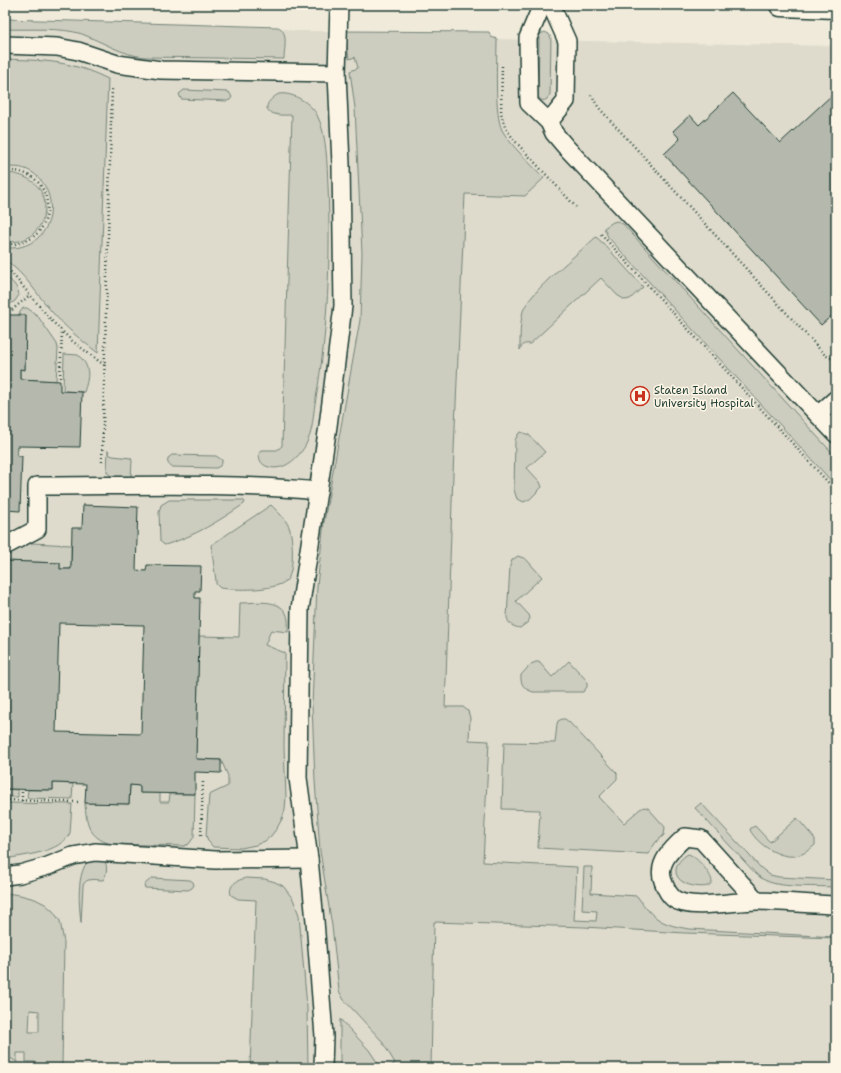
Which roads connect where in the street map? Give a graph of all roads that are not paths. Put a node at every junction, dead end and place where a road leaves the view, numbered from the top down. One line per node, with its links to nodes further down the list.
1 (339, 5): 7 (lane)
2 (542, 5): 8 (lane)
3 (551, 5): 8 (lane)
4 (781, 5): 5 (street)
5 (836, 7)
6 (5, 45): 7 (lane)
7 (338, 73): 12 (lane)
8 (549, 122): 10 (lane)
9 (836, 399): 10 (lane)
10 (818, 415): 11 (lane)
11 (836, 434)
12 (318, 492): 13 (lane); 14 (lane)
13 (5, 546)
14 (309, 859): 15 (lane); 18 (lane)
15 (5, 876)
16 (757, 900): 16 (lane); 17 (lane)
17 (836, 905)
18 (323, 1068)

